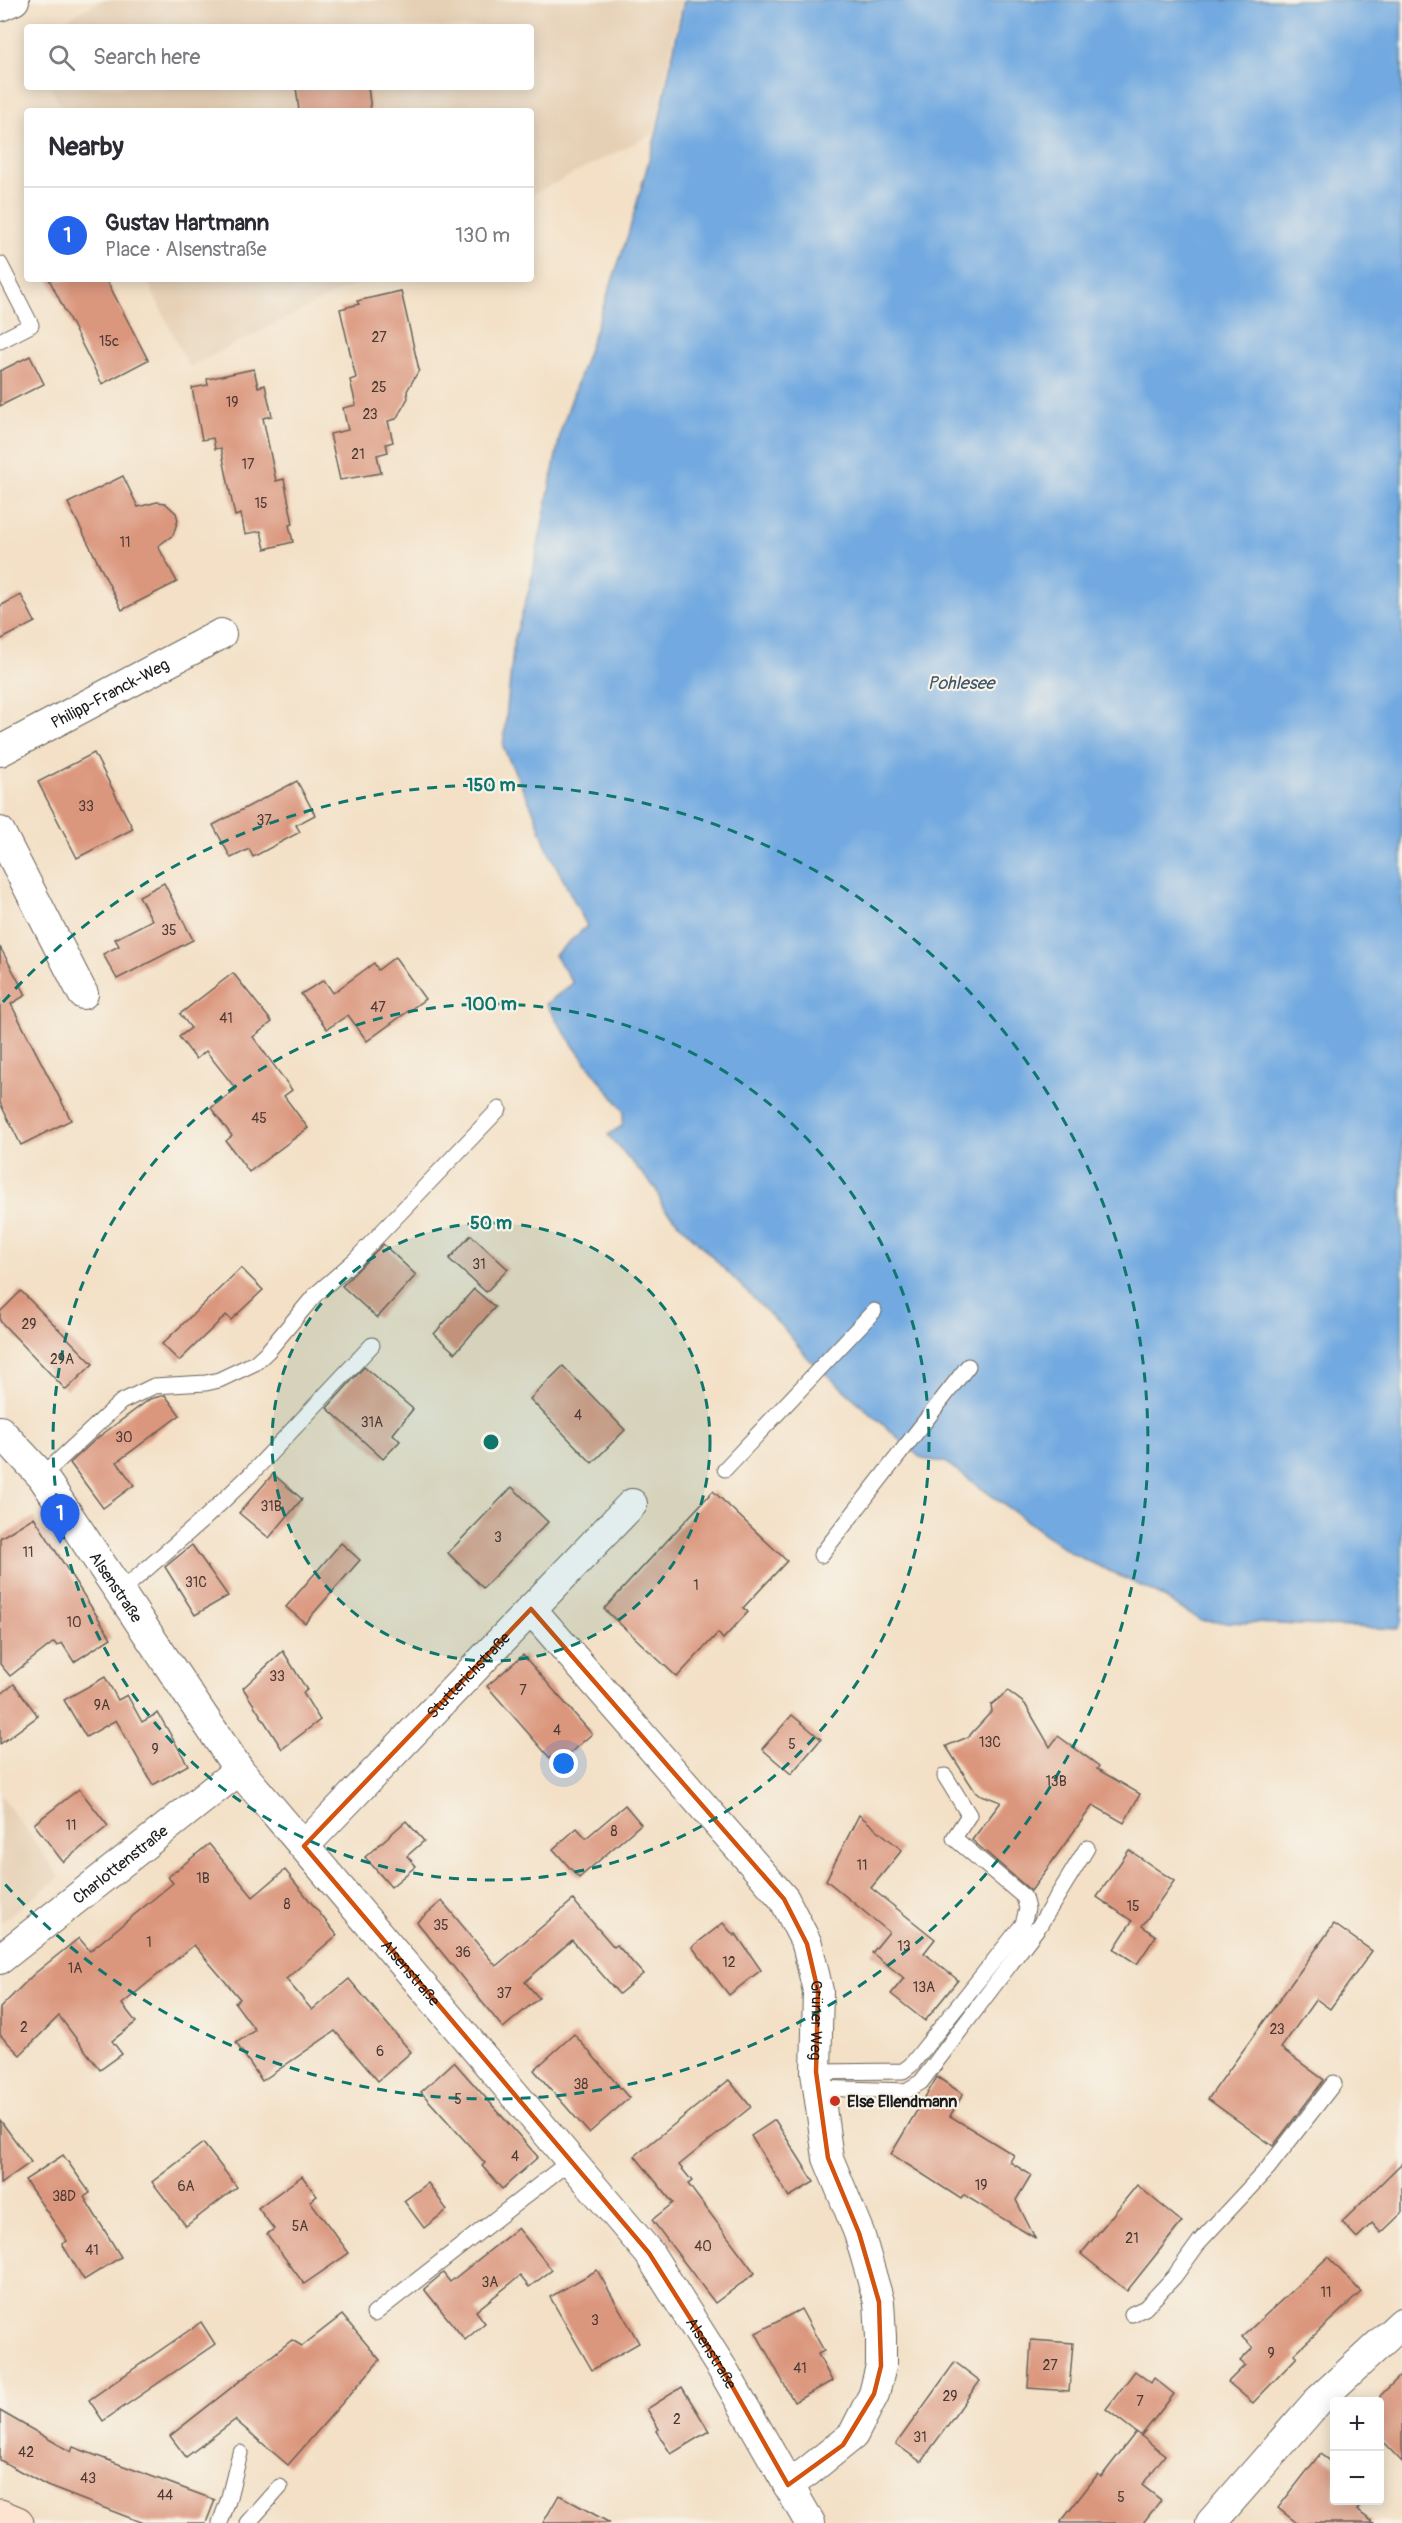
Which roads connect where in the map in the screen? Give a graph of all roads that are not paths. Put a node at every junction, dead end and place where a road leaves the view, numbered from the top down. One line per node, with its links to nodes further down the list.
1 (14, 0): 2 (street)
2 (0, 6)
3 (0, 264): 4 (lane)
4 (0, 341)
5 (221, 634): 6 (street, Philipp-Franck-Weg)
6 (0, 751)
7 (0, 832): 8 (street)
8 (83, 994)
9 (499, 1109): 15 (lane)
10 (874, 1311): 14 (lane)
11 (372, 1345): 18 (lane)
12 (968, 1366): 17 (lane)
13 (0, 1431): 15 (street, Alsenstraße)
14 (725, 1469)
15 (42, 1476): 18 (street, Alsenstraße)
16 (632, 1504): 19 (street, Stutterichstraße)
17 (822, 1555)
18 (120, 1592): 20 (street, Alsenstraße)
19 (531, 1609): 22 (street, Stutterichstraße); 25 (street, Grüner Weg)
20 (239, 1770): 22 (street, Alsenstraße); 24 (street, Charlottenstraße)
21 (945, 1776): 25 (lane)
22 (304, 1846): 27 (street, Alsenstraße)
23 (1087, 1848): 25 (lane)
24 (0, 1959)
25 (817, 2080): 32 (street, Grüner Weg)
26 (1334, 2083): 29 (lane)
27 (570, 2162): 28 (lane); 32 (street, Alsenstraße)
28 (374, 2314)
29 (1132, 2314)
30 (1402, 2323): 39 (street)
31 (240, 2453): 36 (lane)
32 (788, 2486): 38 (street, Alsenstraße)
33 (280, 2487): 37 (lane)
34 (0, 2516): 35 (street)
35 (17, 2523)
36 (220, 2523)
37 (248, 2523)
38 (810, 2523)
39 (1211, 2523)

